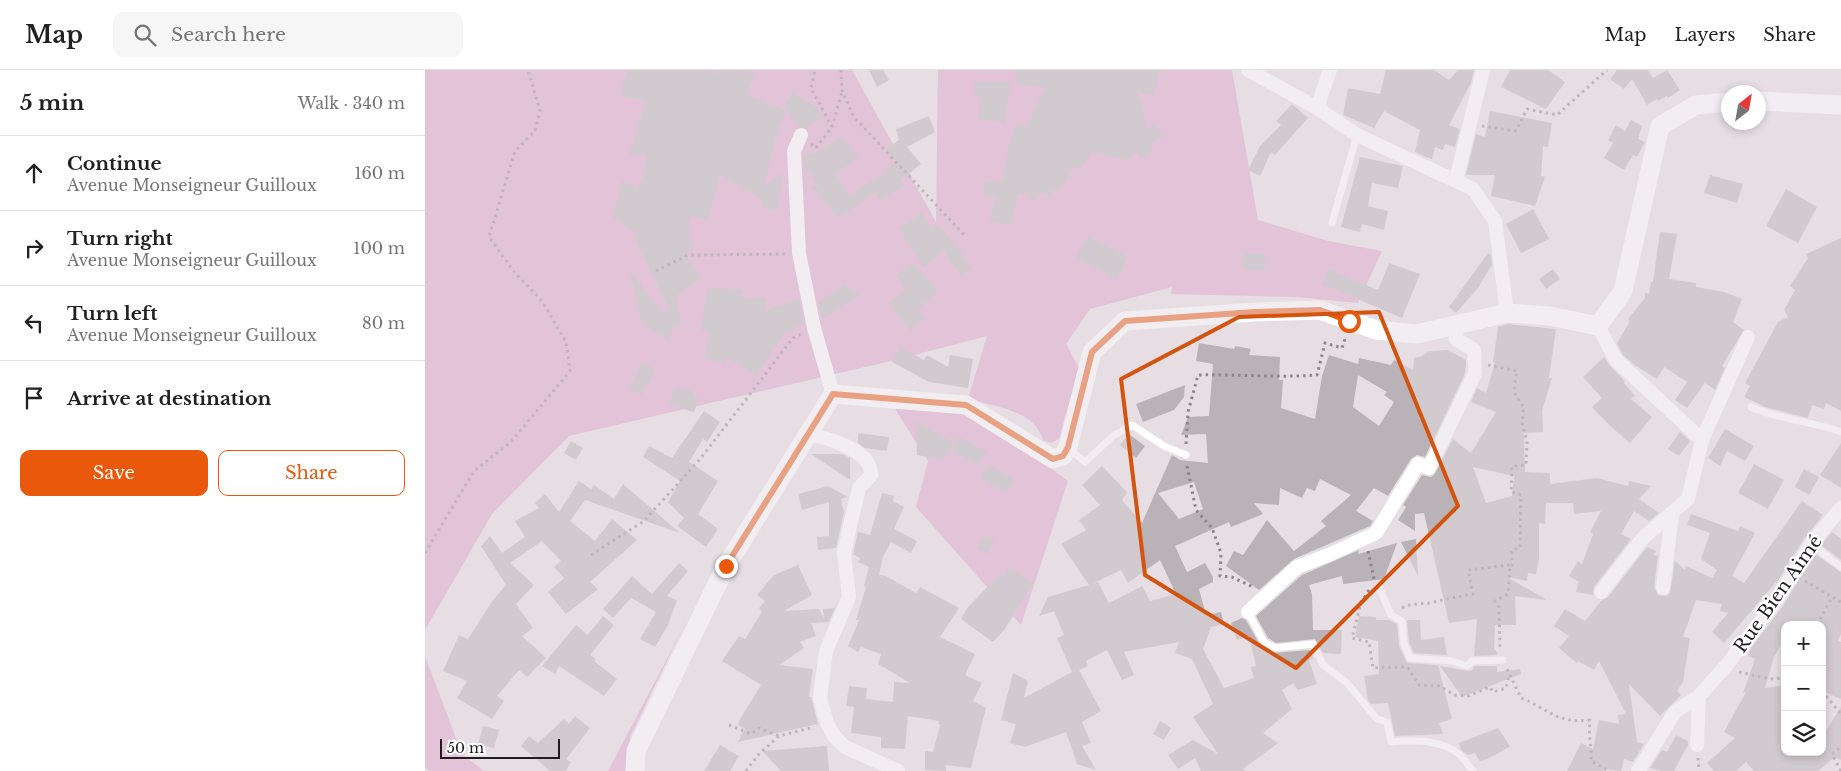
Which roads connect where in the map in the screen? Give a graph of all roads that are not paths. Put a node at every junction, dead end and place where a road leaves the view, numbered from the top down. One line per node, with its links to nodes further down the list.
1 (1248, 70): 7 (street)
2 (1330, 70): 7 (street)
3 (1483, 70): 10 (street)
4 (1766, 101): 6 (street)
5 (1721, 103): 14 (street)
6 (1841, 105)
7 (1317, 108): 9 (street)
8 (801, 135): 16 (street)
9 (1357, 135): 10 (street); 11 (lane)
10 (1456, 180): 12 (street)
11 (1332, 223)
12 (1507, 313): 13 (street); 14 (street)
13 (1457, 324): 21 (street); 30 (street)
14 (1598, 326): 20 (street)
15 (1748, 337): 20 (street)
16 (833, 394): 19 (street); 21 (street)
17 (1751, 407): 18 (lane)
18 (1841, 432)
19 (808, 434): 34 (street); 35 (street)
20 (1702, 440): 24 (street)
21 (1068, 447): 22 (lane)
22 (1186, 456)
23 (1841, 510): 25 (street, Rue Bien Aimé)
24 (1672, 514): 28 (street); 29 (street)
25 (1811, 544): 26 (lane); 32 (street, Rue Bien Aimé)
26 (1841, 567)
27 (1379, 586): 31 (lane)
28 (1663, 588)
29 (1601, 592)
30 (1248, 612): 36 (lane)
31 (1503, 660)
32 (1699, 696): 33 (street); 37 (street, Rue Bien Aimé)
33 (1697, 745)
34 (635, 771)
35 (897, 771)
36 (1473, 771)
37 (1638, 771)

